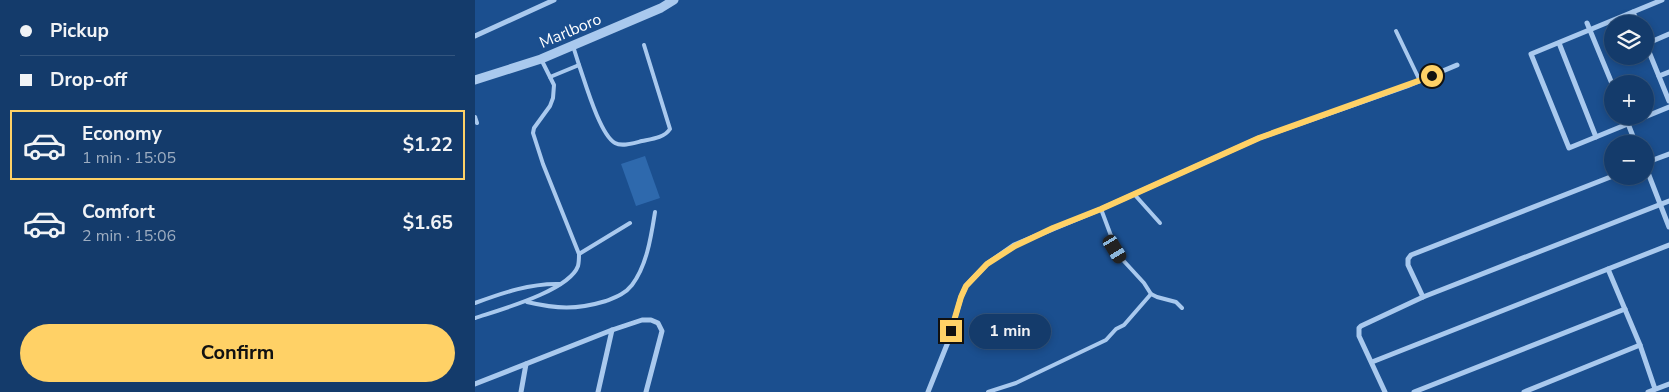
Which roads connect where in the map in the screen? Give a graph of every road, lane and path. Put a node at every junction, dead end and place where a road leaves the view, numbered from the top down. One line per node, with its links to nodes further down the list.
1 (554, 0): 11 (street)
2 (674, 0): 4 (street, Marlboro)
3 (1662, 0): 5 (street)
4 (662, 4): 14 (street, Marlboro)
5 (1633, 12): 6 (street); 8 (street)
6 (1634, 15)
7 (1587, 22): 8 (street)
8 (1590, 30): 13 (street); 21 (street)
9 (1396, 31): 25 (lane)
10 (1669, 34): 12 (street)
11 (475, 36)
12 (1654, 40)
13 (1559, 43): 32 (street); 32 (street)
14 (573, 45): 16 (street, Marlboro); 18 (lane)
15 (644, 45): 18 (lane)
16 (541, 59): 23 (lane); 24 (street, Marlboro)
17 (1654, 64): 22 (street)
18 (579, 65): 23 (lane)
19 (1457, 65): 25 (street)
20 (1669, 72): 22 (street)
21 (1608, 75)
22 (1659, 76): 26 (street)
23 (550, 77): 46 (lane)
24 (475, 80)
25 (1420, 81): 37 (street)
26 (1669, 100)
27 (1669, 107): 28 (street)
28 (1654, 113)
29 (475, 117): 30 (lane)
30 (477, 123)
31 (1623, 125): 32 (street)
32 (1596, 137)
33 (1669, 154): 34 (street)
34 (1654, 160)
35 (1604, 179): 50 (street)
36 (1653, 185): 39 (street)
37 (1134, 194): 40 (street); 43 (lane)
38 (1669, 201): 39 (street)
39 (1660, 204): 44 (street); 50 (street)
40 (1101, 209): 49 (lane); 66 (street)
41 (655, 212): 51 (lane)
42 (630, 223): 46 (lane)
43 (1160, 223)
44 (1669, 227)
45 (1669, 245): 47 (street)
46 (579, 254): 48 (lane)
47 (1608, 269): 54 (street); 58 (street)
48 (560, 284): 51 (lane); 52 (lane)
49 (1151, 294): 53 (lane); 67 (lane)
50 (1423, 297): 58 (street)
51 (527, 302): 55 (lane)
52 (475, 303)
53 (1182, 308)
54 (1625, 309): 57 (street); 69 (street)
55 (475, 318)
56 (612, 330): 59 (street); 64 (street); 65 (street)
57 (1640, 345): 62 (street); 70 (street)
58 (1372, 362): 68 (street)
59 (526, 364): 60 (street); 63 (street)
60 (475, 384)
61 (1669, 384): 62 (street)
62 (1655, 389): 71 (street)
63 (521, 392)
64 (598, 392)
65 (647, 392)
66 (928, 392)
67 (988, 392)
68 (1385, 392)
69 (1414, 392)
70 (1524, 392)
71 (1648, 392)

